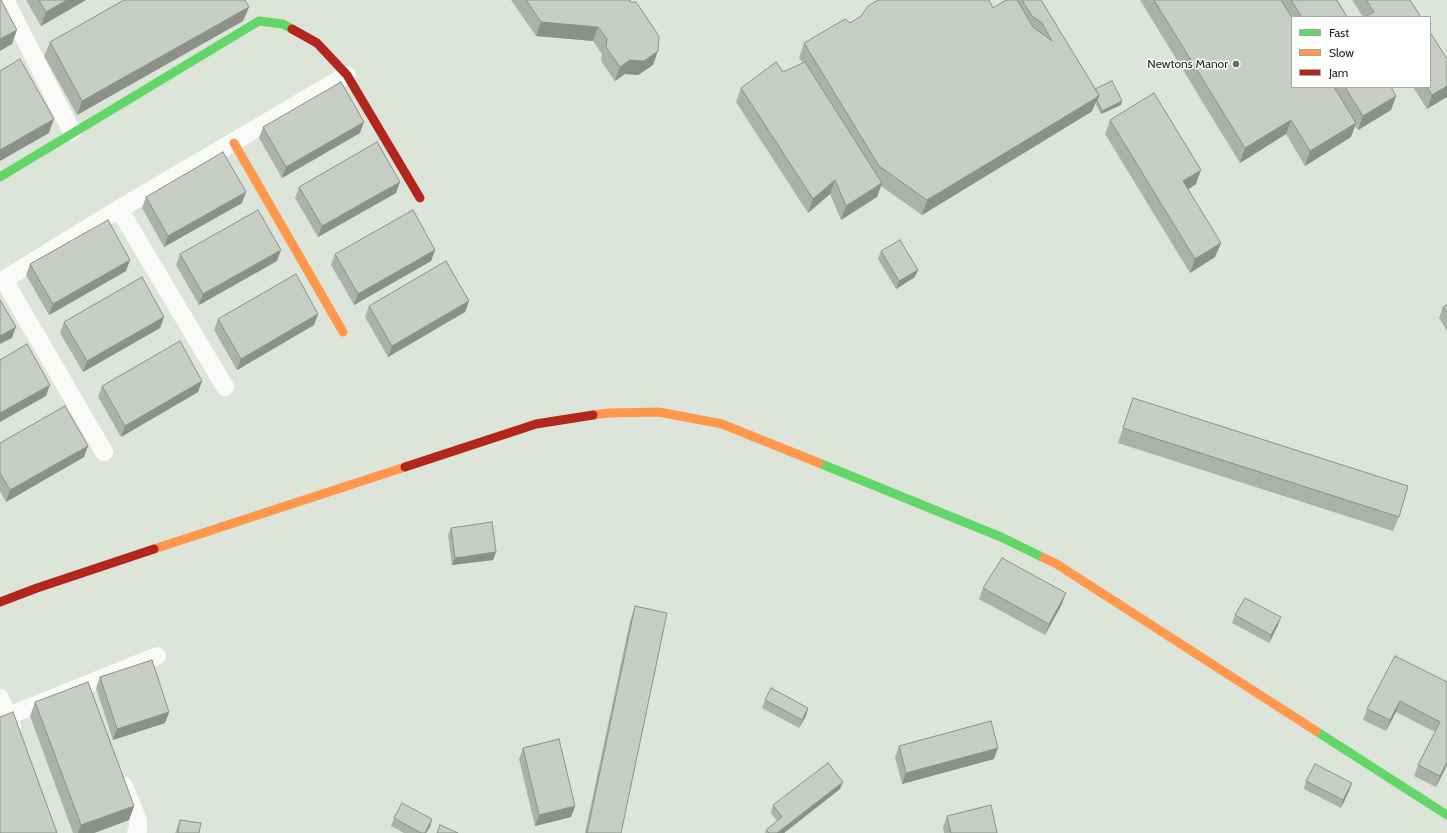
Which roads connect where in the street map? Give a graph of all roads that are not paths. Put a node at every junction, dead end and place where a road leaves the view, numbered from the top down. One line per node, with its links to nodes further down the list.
1 (5, 0): 3 (street)
2 (347, 75): 3 (street); 4 (street); 6 (street)
3 (72, 132): 5 (street)
4 (234, 143): 7 (street); 9 (street)
5 (0, 176)
6 (420, 198)
7 (119, 209): 8 (street); 10 (street)
8 (2, 281): 11 (street)
9 (344, 332)
10 (226, 387)
11 (104, 452)
12 (0, 602): 18 (street)
13 (157, 656): 15 (street)
14 (0, 698): 15 (street)
15 (8, 716): 16 (street)
16 (17, 738)
17 (118, 772): 19 (street)
18 (1447, 815)
19 (136, 833)

